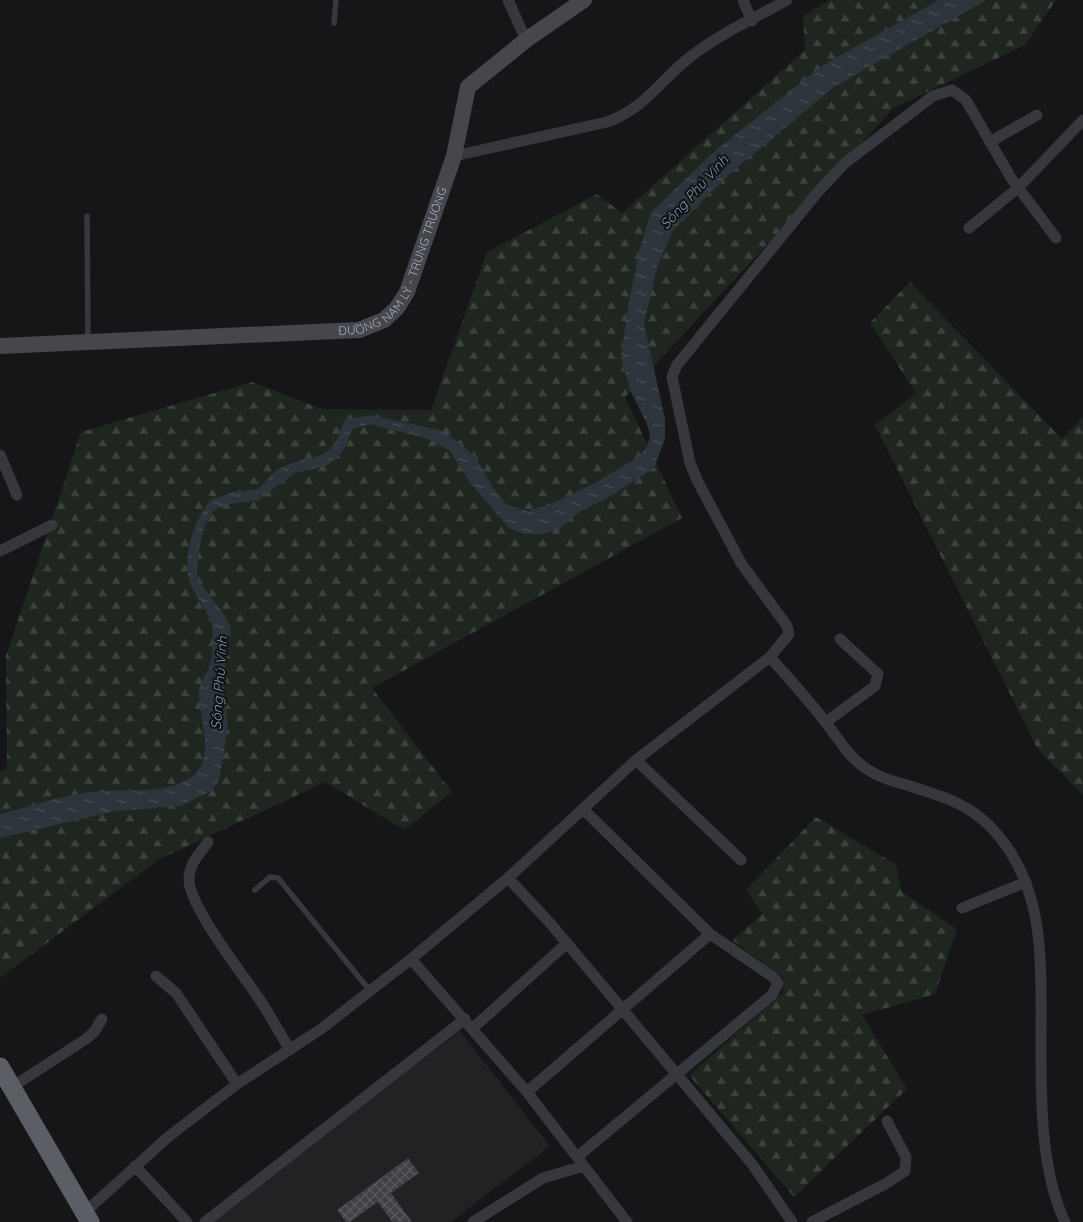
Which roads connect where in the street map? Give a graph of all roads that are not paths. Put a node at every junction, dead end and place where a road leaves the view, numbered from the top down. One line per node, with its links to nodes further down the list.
1 (336, 0): 7 (lane)
2 (508, 0): 8 (street)
3 (584, 0): 8 (main road, ĐƯỜNG NAM LÝ - TRUNG TRƯƠNG)
4 (743, 0): 6 (street)
5 (787, 0): 6 (street)
6 (752, 21): 12 (street)
7 (334, 23)
8 (526, 40): 12 (main road, ĐƯỜNG NAM LÝ - TRUNG TRƯƠNG)
9 (1037, 115): 11 (street)
10 (1083, 120): 13 (street)
11 (990, 142): 13 (street); 24 (street)
12 (454, 156): 17 (main road, ĐƯỜNG NAM LÝ - TRUNG TRƯƠNG)
13 (1018, 188): 15 (street); 16 (street)
14 (87, 216): 17 (lane)
15 (969, 228)
16 (1056, 238)
17 (88, 343): 18 (main road, ĐƯỜNG NAM LÝ - TRUNG TRƯƠNG)
18 (0, 346)
19 (0, 455): 20 (street)
20 (17, 495)
21 (52, 525): 22 (street)
22 (0, 552)
23 (840, 639): 25 (street)
24 (770, 657): 25 (street); 26 (street)
25 (826, 722): 31 (street)
26 (636, 760): 27 (street); 29 (street)
27 (583, 809): 30 (street); 34 (street)
28 (208, 842): 42 (street)
29 (741, 860)
30 (508, 878): 35 (street); 36 (street)
31 (1026, 882): 33 (street); 58 (street)
32 (255, 890): 38 (lane)
33 (962, 908)
34 (710, 934): 39 (street); 44 (street)
35 (566, 944): 39 (street); 41 (street)
36 (412, 959): 38 (street); 41 (street)
37 (156, 976): 45 (street)
38 (370, 992): 42 (street)
39 (620, 1009): 44 (street); 47 (street)
40 (102, 1019): 46 (street)
41 (469, 1023): 47 (street); 53 (street)
42 (290, 1050): 45 (street)
43 (0, 1067): 46 (highway)
44 (676, 1075): 49 (street); 56 (street)
45 (237, 1084): 50 (street)
46 (12, 1087): 51 (highway)
47 (526, 1092): 49 (street)
48 (887, 1121): 57 (street)
49 (580, 1161): 54 (street); 55 (street)
50 (135, 1166): 51 (street); 52 (street)
51 (87, 1217)
52 (187, 1222)
53 (205, 1222)
54 (474, 1222)
55 (627, 1222)
56 (792, 1222)
57 (812, 1222)
58 (1066, 1222)

